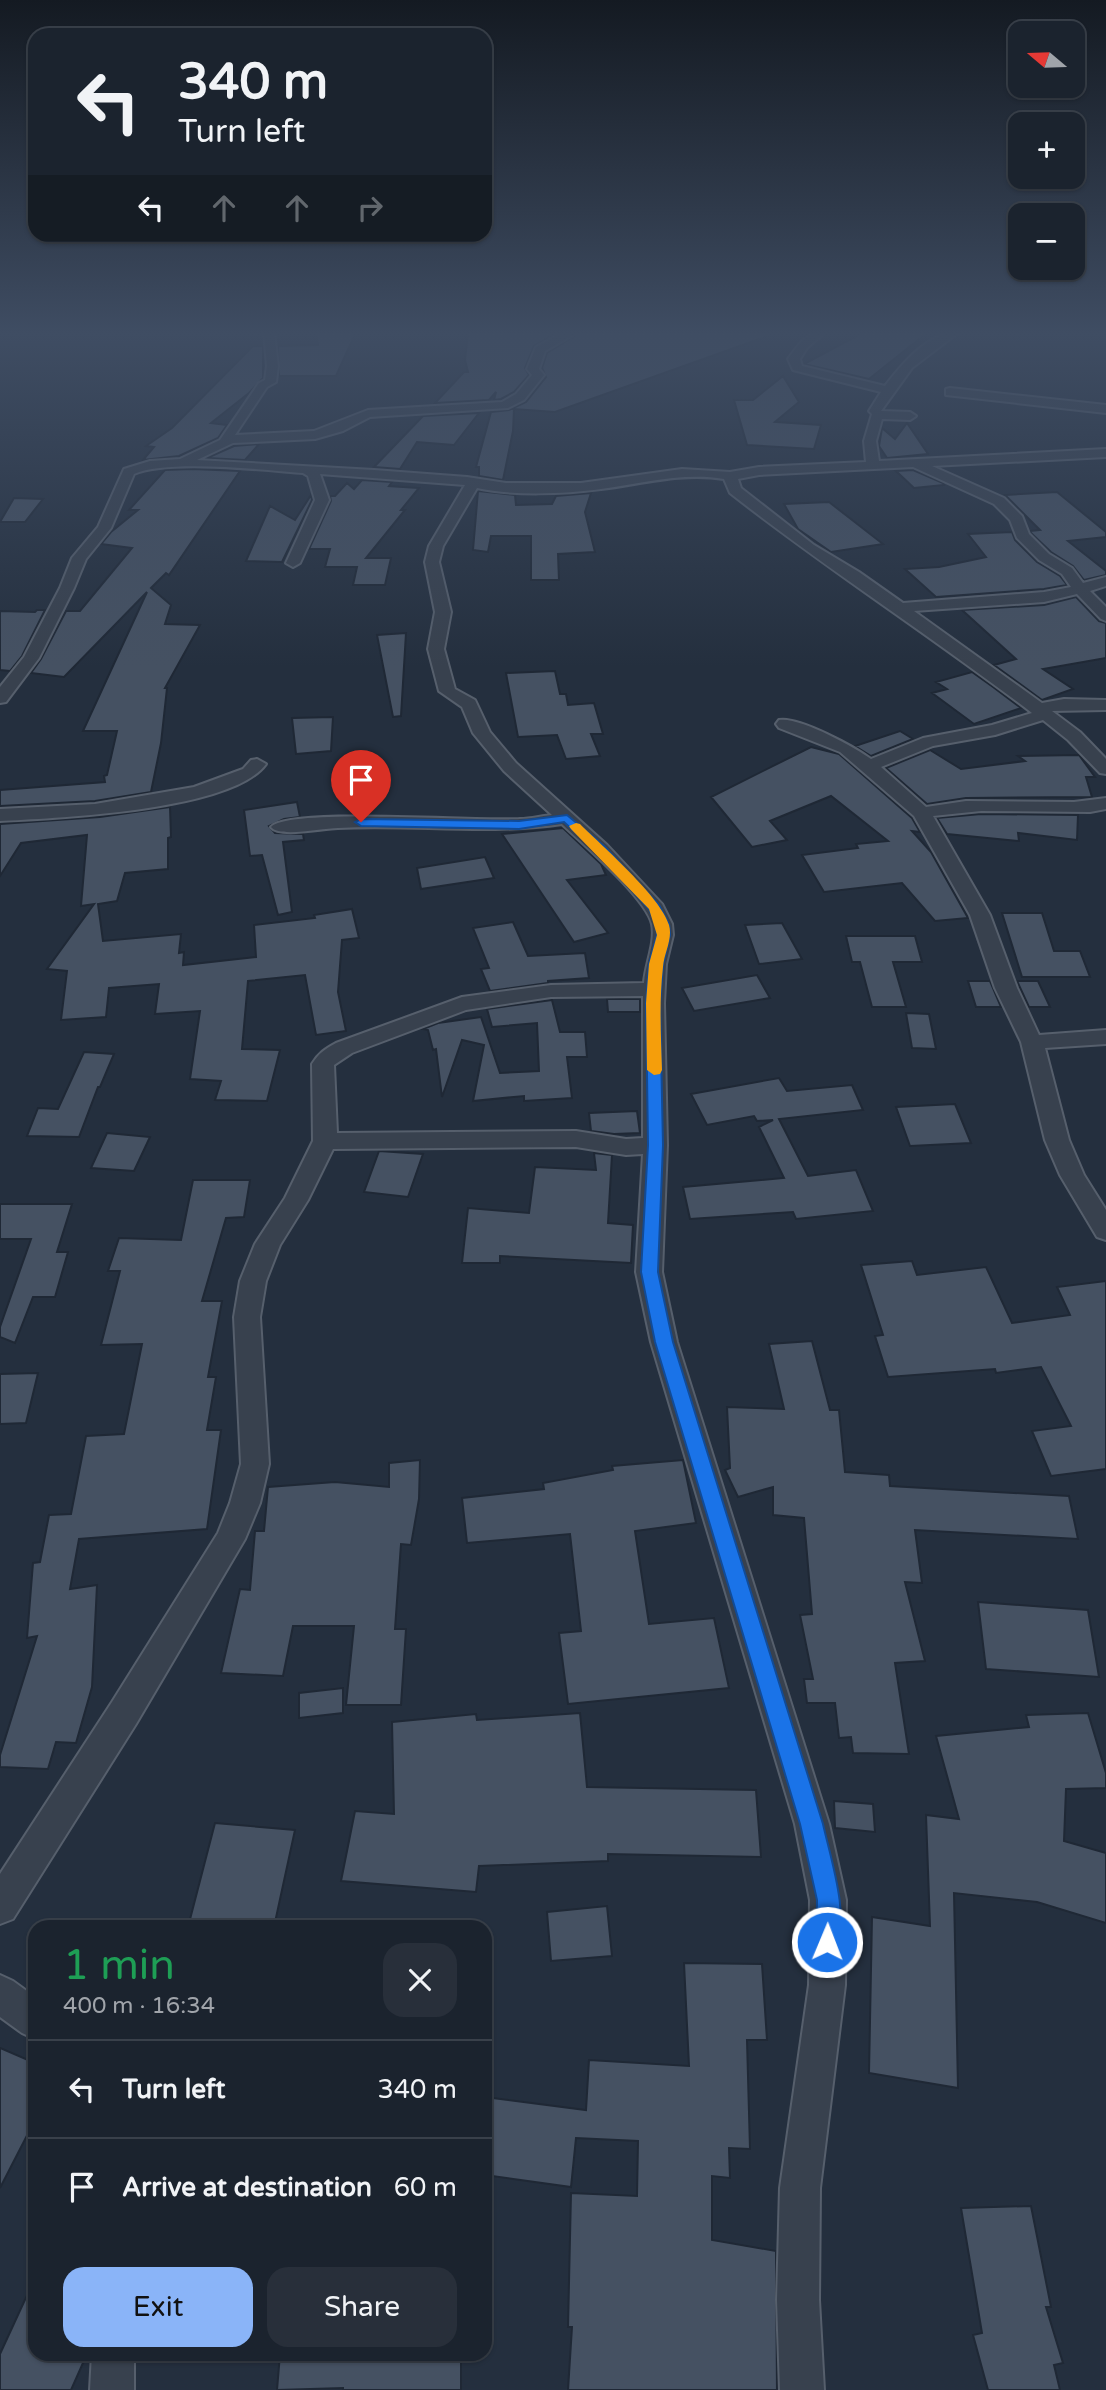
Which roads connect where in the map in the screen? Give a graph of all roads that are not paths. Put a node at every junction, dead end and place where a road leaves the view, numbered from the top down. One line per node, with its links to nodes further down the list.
1 (222, 444): 8 (street)
2 (261, 444): 6 (street)
3 (321, 444): 6 (street)
4 (870, 444): 9 (street)
5 (1106, 453): 7 (street)
6 (308, 455): 8 (street); 11 (street); 12 (street)
7 (913, 462): 9 (street); 14 (street)
8 (175, 464): 17 (street)
9 (873, 466): 10 (street)
10 (730, 476): 11 (street); 15 (street)
11 (473, 483): 27 (street)
12 (293, 563)
13 (1106, 581): 14 (street)
14 (1080, 589): 15 (street); 16 (street)
15 (900, 608): 19 (street)
16 (1106, 616)
17 (0, 698)
18 (1106, 705): 19 (street)
19 (1042, 712): 22 (street); 23 (street)
20 (785, 724): 22 (street)
21 (257, 764): 26 (street)
22 (869, 766): 25 (street)
23 (1106, 769)
24 (1106, 803): 25 (street)
25 (922, 813): 31 (street)
26 (0, 815)
27 (567, 818): 28 (street); 29 (street)
28 (280, 827)
29 (655, 989): 32 (street); 33 (street)
30 (1106, 1037): 31 (street)
31 (1032, 1042): 34 (street)
32 (325, 1141): 33 (street); 35 (street)
33 (655, 1145): 40 (street)
34 (1106, 1231)
35 (0, 1906)
36 (0, 1994): 37 (street)
37 (28, 2015)
38 (113, 2361): 39 (street)
39 (112, 2390)
40 (802, 2390)

